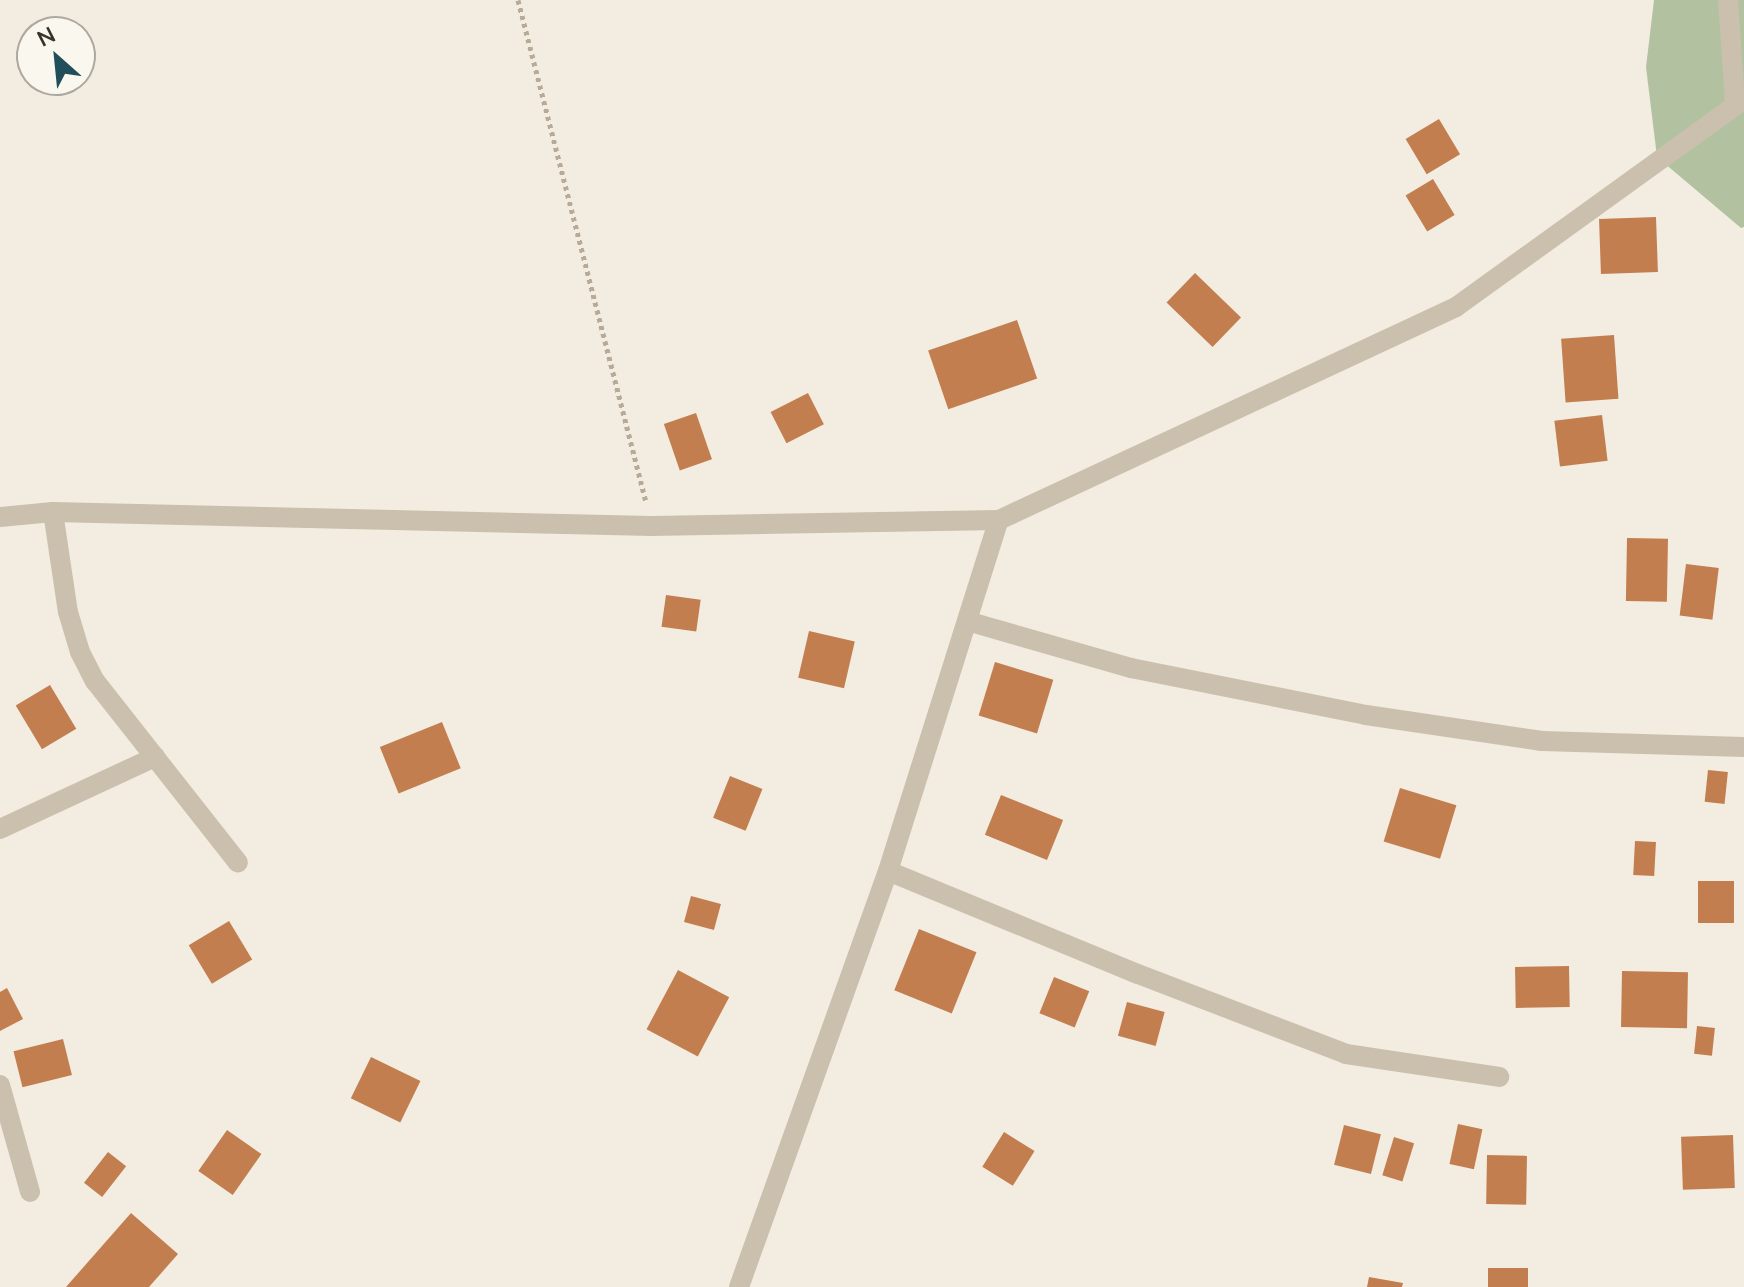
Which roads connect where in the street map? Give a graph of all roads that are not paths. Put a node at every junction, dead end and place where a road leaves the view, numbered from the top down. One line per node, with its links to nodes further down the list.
1 (1728, 0): 2 (street)
2 (1740, 101): 5 (street)
3 (53, 512): 4 (street); 5 (street); 8 (street)
4 (0, 517)
5 (999, 520): 6 (street)
6 (967, 621): 7 (street); 11 (street)
7 (1744, 747)
8 (155, 757): 9 (street); 10 (street)
9 (0, 829)
10 (238, 863)
11 (888, 871): 12 (street); 15 (street)
12 (1499, 1077)
13 (0, 1085): 14 (street)
14 (30, 1192)
15 (739, 1287)

